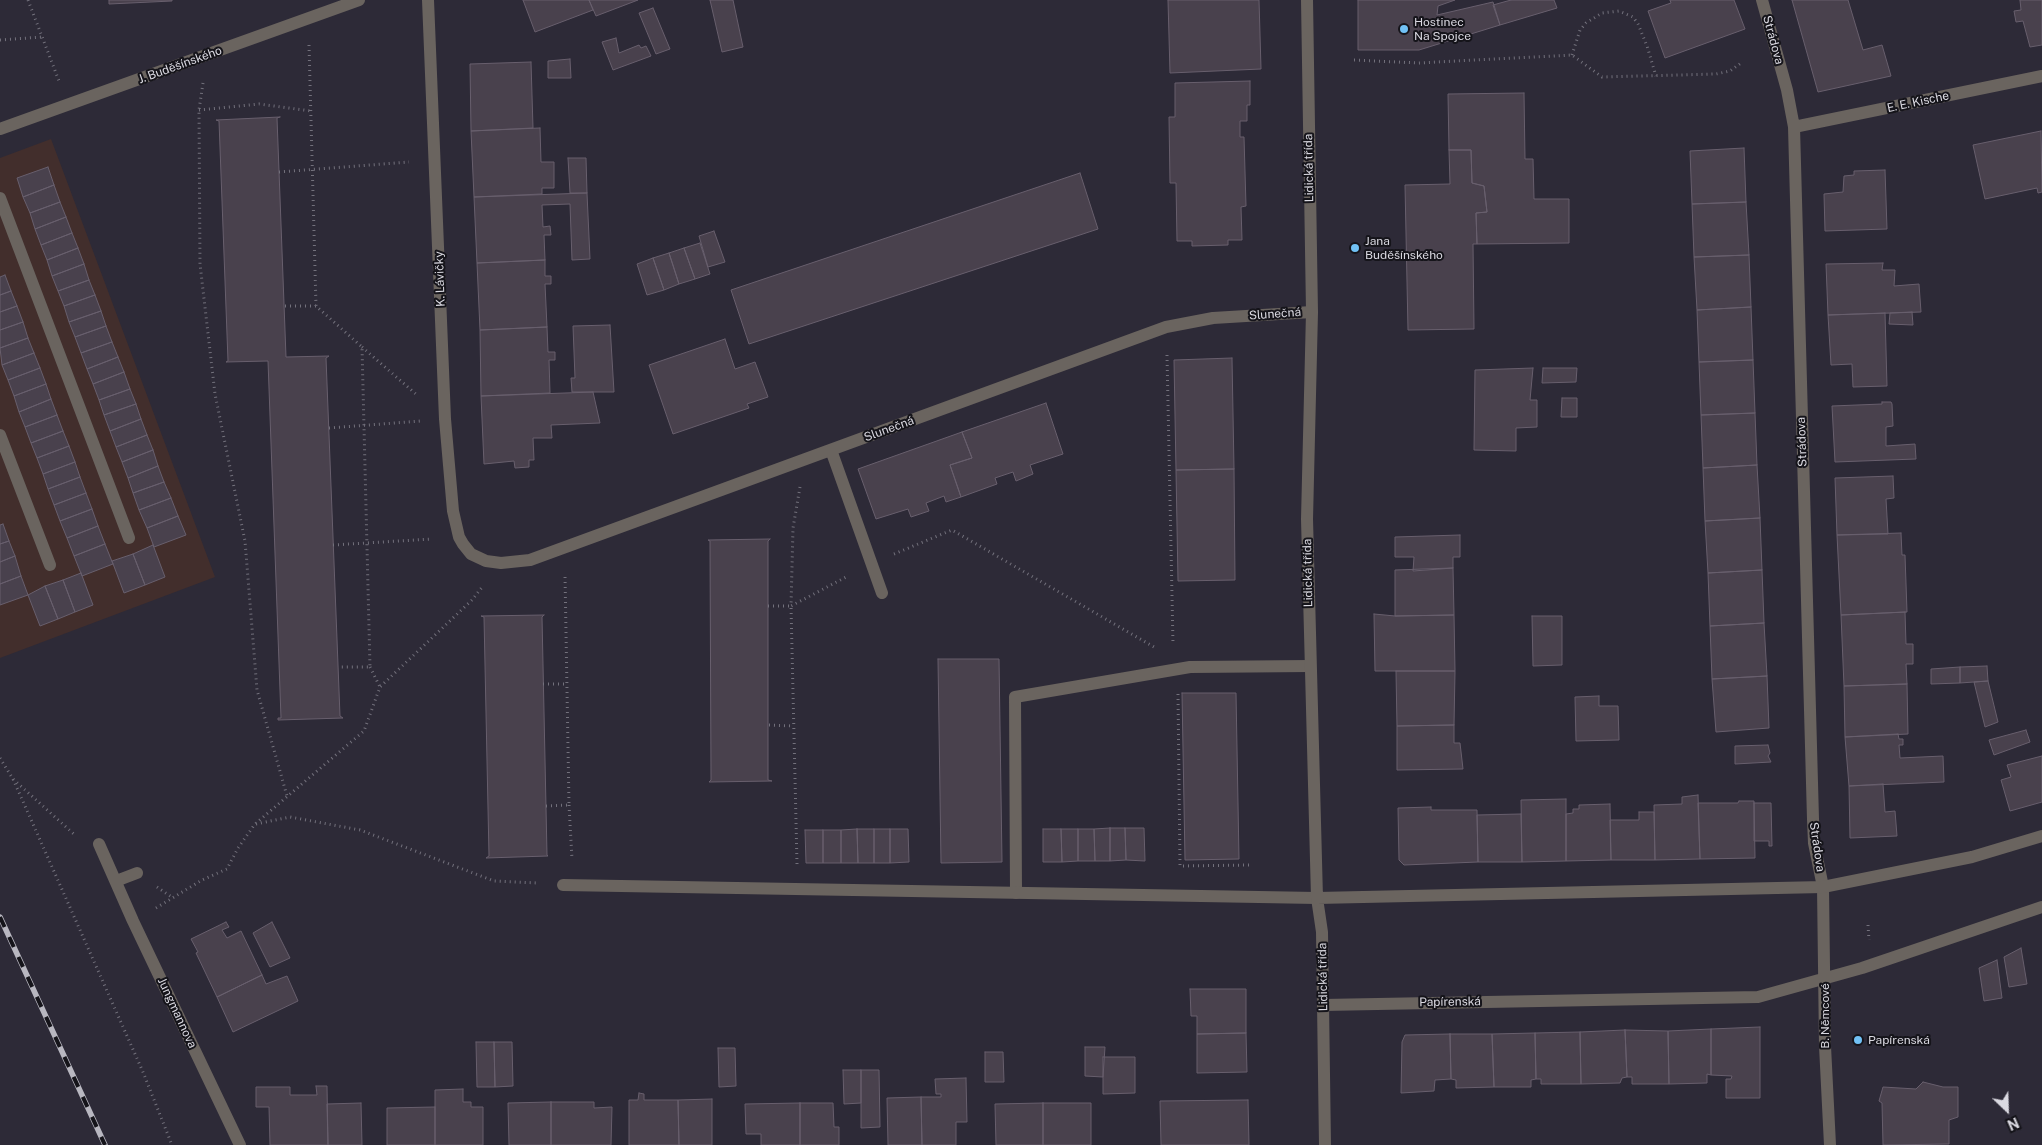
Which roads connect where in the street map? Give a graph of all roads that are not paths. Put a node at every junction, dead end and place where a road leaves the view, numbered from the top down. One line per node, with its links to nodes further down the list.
1 (359, 0): 7 (street, J. Buděšínského)
2 (428, 0): 13 (street, K. Lávičky)
3 (1307, 0): 9 (street, Lidická třída)
4 (1762, 0): 6 (street, Strádova)
5 (2042, 76): 6 (street, E. E. Kische)
6 (1794, 127): 22 (street, Strádova)
7 (0, 130)
8 (0, 198): 12 (street)
9 (1312, 312): 11 (street, Slunečná); 16 (street, Lidická třída)
10 (0, 435): 14 (street)
11 (831, 450): 13 (street, Slunečná); 15 (street)
12 (129, 538)
13 (471, 554)
14 (50, 565)
15 (882, 593)
16 (1310, 666): 23 (street); 24 (street, Lidická třída)
17 (2042, 836): 22 (street)
18 (99, 844): 20 (street, Jungmannova)
19 (137, 873): 20 (street)
20 (116, 881): 28 (street, Jungmannova)
21 (568, 885): 23 (street)
22 (1823, 887): 24 (street); 26 (street, B. Němcové)
23 (1016, 893): 24 (street)
24 (1317, 898): 27 (street, Lidická třída)
25 (2042, 907): 26 (street, Papírenská)
26 (1825, 980): 27 (street, Papírenská); 30 (street, B. Němcové)
27 (1323, 1005): 29 (street, Lidická třída)
28 (240, 1145)
29 (1325, 1145)
30 (1830, 1145)

